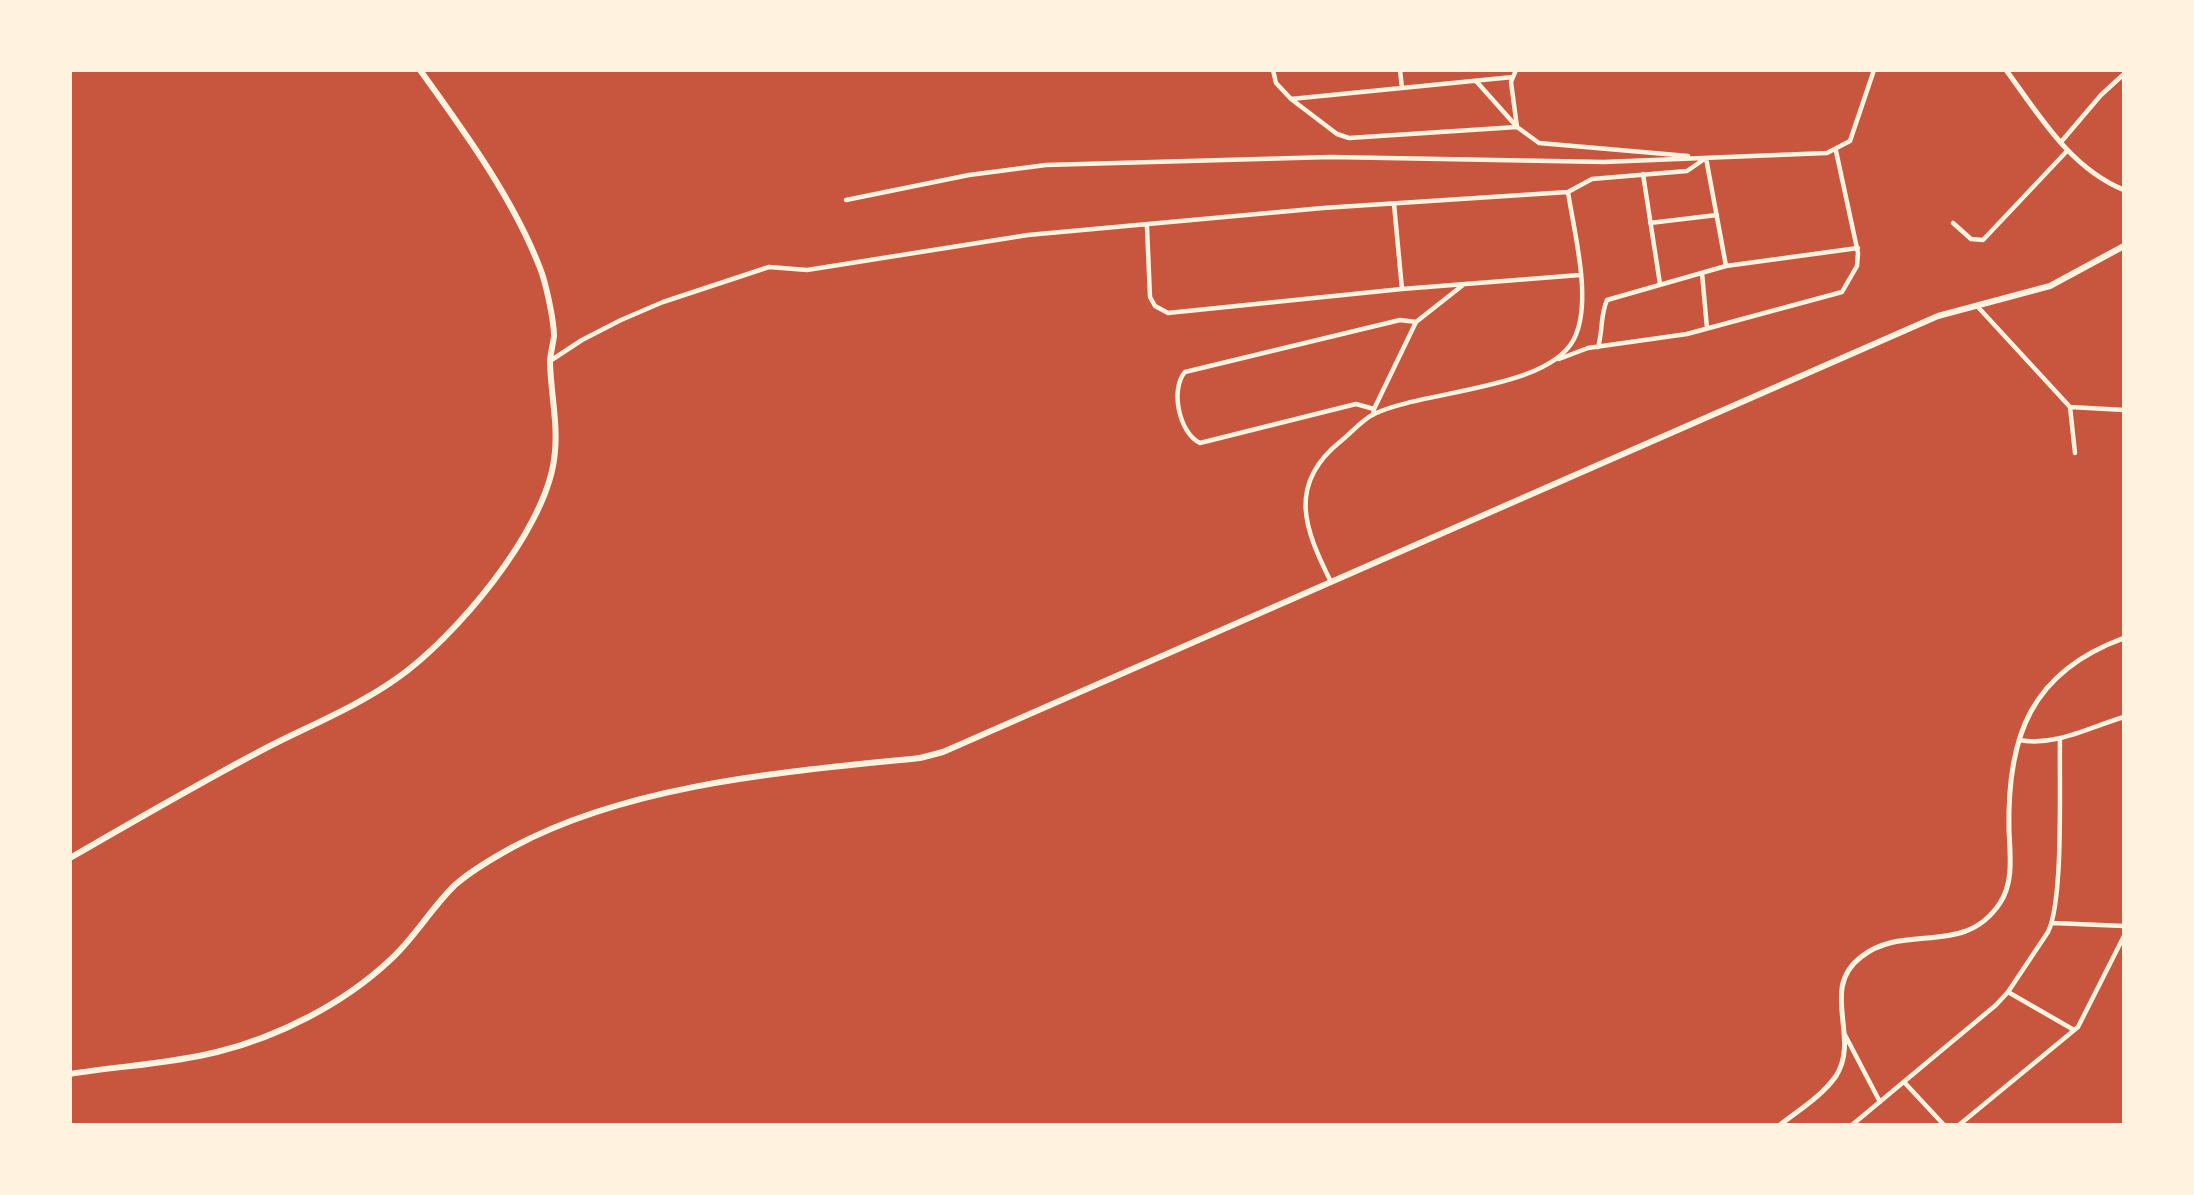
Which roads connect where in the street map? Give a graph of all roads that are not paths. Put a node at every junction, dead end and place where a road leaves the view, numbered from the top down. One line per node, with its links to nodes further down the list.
1 (420, 70): 39 (main road)
2 (1273, 70): 11 (street)
3 (1400, 70): 10 (street)
4 (1516, 70): 8 (street)
5 (1874, 70): 15 (street)
6 (2006, 70): 13 (street)
7 (2124, 74): 13 (street)
8 (1513, 77): 9 (street); 12 (street)
9 (1476, 81): 10 (street); 12 (street)
10 (1402, 88): 11 (street)
11 (1291, 99): 12 (street)
12 (1517, 127): 16 (street)
13 (2062, 142): 14 (street)
14 (2067, 150): 18 (street); 24 (street)
15 (1836, 151): 16 (street); 27 (street)
16 (1706, 158): 17 (street); 20 (street); 22 (street)
17 (1643, 174): 19 (street); 23 (street)
18 (2124, 190)
19 (1568, 192): 21 (street); 30 (street)
20 (846, 200)
21 (1394, 204): 25 (street); 33 (street)
22 (1717, 215): 23 (street); 28 (street)
23 (1650, 223): 31 (street)
24 (1953, 223)
25 (1147, 227): 33 (street); 39 (street)
26 (2124, 246): 34 (main road)
27 (1858, 248): 28 (street); 36 (street)
28 (1726, 266): 29 (street)
29 (1702, 273): 31 (street); 36 (street)
30 (1580, 275): 32 (street); 38 (street)
31 (1660, 284): 37 (street)
32 (1464, 285): 33 (street); 35 (street)
33 (1402, 289)
34 (1976, 306): 40 (street); 44 (main road)
35 (1416, 322): 42 (street); 42 (street)
36 (1707, 328): 37 (street)
37 (1598, 348): 38 (street)
38 (1555, 360): 42 (street)
39 (550, 361): 49 (main road)
40 (2070, 407): 41 (street); 43 (street)
41 (2124, 410)
42 (1374, 412): 44 (street)
43 (2075, 453)
44 (1332, 582): 56 (main road)
45 (2124, 638): 48 (street)
46 (2124, 717): 47 (street)
47 (2060, 738): 48 (street); 50 (street)
48 (2018, 740): 55 (street)
49 (70, 858)
50 (2053, 923): 51 (street); 53 (street)
51 (2124, 926)
52 (2124, 936): 54 (street)
53 (2008, 992): 54 (street); 57 (street)
54 (2074, 1030): 62 (street)
55 (1845, 1035): 58 (street); 59 (street)
56 (70, 1074)
57 (1904, 1082): 58 (street); 61 (street)
58 (1880, 1102): 60 (street)
59 (1780, 1125)
60 (1852, 1125)
61 (1944, 1125)
62 (1959, 1125)

